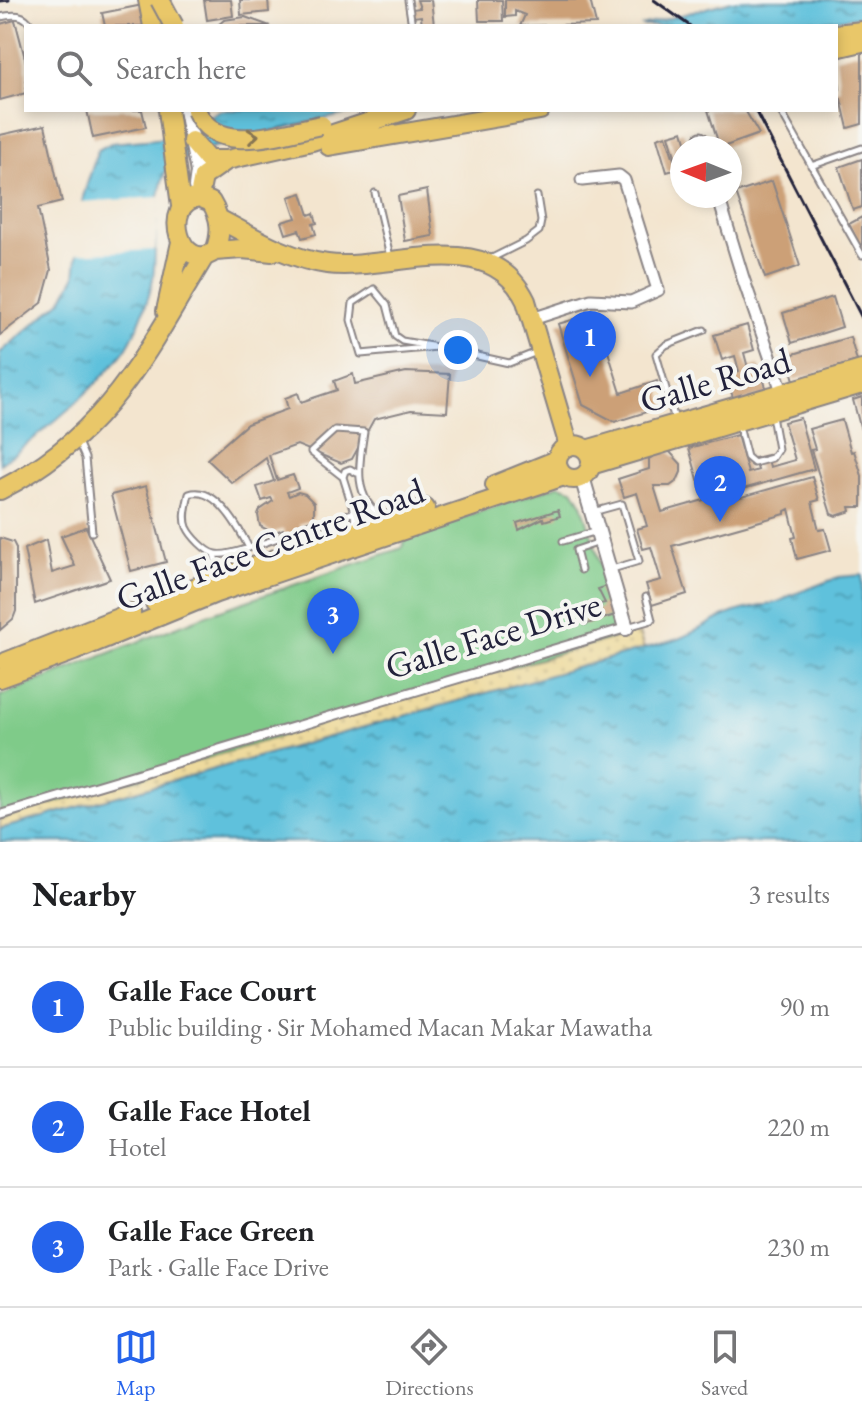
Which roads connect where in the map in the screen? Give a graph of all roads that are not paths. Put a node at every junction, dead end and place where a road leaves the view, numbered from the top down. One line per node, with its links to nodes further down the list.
1 (148, 0): 7 (main road)
2 (159, 0): 8 (main road); 9 (main road, bridge)
3 (167, 0): 10 (street)
4 (408, 0): 11 (lane)
5 (0, 17): 6 (lane)
6 (29, 24)
7 (153, 24)
8 (162, 24)
9 (171, 24)
10 (172, 24)
11 (412, 24)
12 (862, 31): 13 (main road)
13 (838, 34)
14 (862, 42): 15 (main road)
15 (838, 48)
16 (401, 112): 20 (main road, one-way to 16, bridge); 21 (main road); 27 (main road)
17 (506, 112): 21 (lane)
18 (528, 112): 23 (main road)
19 (781, 112): 25 (lane)
20 (184, 114): 22 (street); 27 (main road)
21 (355, 138): 23 (main road)
22 (192, 141): 27 (main road)
23 (329, 146): 27 (main road)
24 (862, 148): 25 (lane)
25 (811, 166): 35 (lane)
26 (582, 180): 38 (street)
27 (197, 181): 31 (main road); 32 (main road)
28 (375, 193): 36 (lane)
29 (537, 196): 37 (lane)
30 (722, 208): 45 (street)
31 (219, 219): 33 (main road); 34 (main road)
32 (181, 242): 34 (main road); 39 (main road)
33 (286, 253): 34 (main road); 36 (main road)
34 (209, 254): 39 (main road)
35 (862, 255)
36 (391, 262): 37 (main road)
37 (486, 262): 38 (main road)
38 (532, 319): 42 (main road)
39 (161, 329): 49 (main road)
40 (704, 330): 48 (lane)
41 (437, 347): 41 (lane); 42 (lane)
42 (541, 350): 50 (main road)
43 (862, 370): 45 (main road, Galle Road)
44 (862, 384): 46 (main road, Galle Road)
45 (783, 394): 48 (main road, Galle Road)
46 (771, 411): 47 (main road, Galle Road); 47 (lane)
47 (737, 421): 50 (main road, Galle Road)
48 (676, 425): 50 (main road, Galle Road)
49 (77, 438): 53 (main road); 58 (lane)
50 (575, 462): 56 (street, Galle Face Drive); 57 (main road, Galle Face Centre Road); 68 (main road, Galle Face Centre Road)
51 (357, 473): 52 (lane); 52 (lane); 54 (lane)
52 (343, 477): 55 (lane)
53 (0, 490)
54 (369, 507): 55 (lane); 57 (lane)
55 (354, 512): 59 (lane); 62 (lane)
56 (592, 512): 60 (street, Galle Face Drive); 65 (lane)
57 (387, 521): 59 (main road, Galle Face Centre Road)
58 (92, 532)
59 (354, 533): 66 (main road, Galle Face Centre Road)
60 (599, 536): 61 (lane); 64 (lane); 65 (street, Galle Face Drive)
61 (563, 541)
62 (249, 548): 63 (lane); 63 (lane)
63 (214, 554): 66 (lane)
64 (581, 570)
65 (609, 570): 69 (street, Galle Face Drive)
66 (220, 578): 68 (main road, Galle Face Centre Road)
67 (646, 597): 69 (lane)
68 (158, 608): 70 (main road, Galle Face Centre Road); 71 (main road, Galle Face Centre Road)
69 (626, 628): 72 (street, Galle Face Drive)
70 (0, 665)
71 (0, 678)
72 (0, 815)

